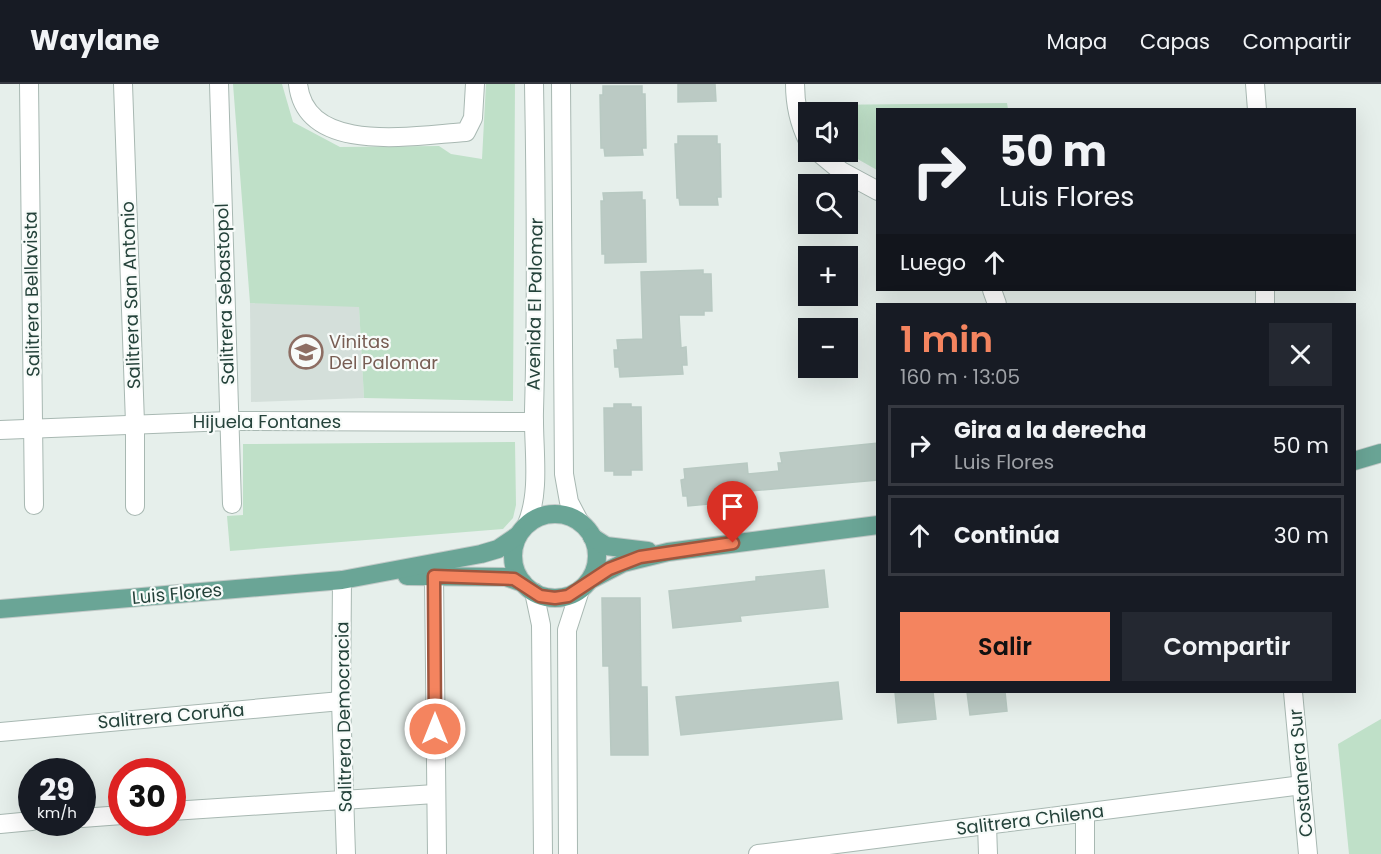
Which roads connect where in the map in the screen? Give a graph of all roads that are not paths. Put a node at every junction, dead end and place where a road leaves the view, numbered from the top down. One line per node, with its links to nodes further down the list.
1 (29, 84): 17 (street, Salitrera Bellavista)
2 (123, 84): 16 (street, Salitrera San Antonio)
3 (219, 84): 14 (street, Salitrera Sebastopol)
4 (298, 84): 5 (street)
5 (475, 84)
6 (534, 84): 15 (street, Avenida El Palomar)
7 (561, 84): 24 (street, Avenida El Palomar)
8 (795, 84): 11 (street)
9 (1255, 84): 10 (street)
10 (1257, 108)
11 (798, 113)
12 (830, 162): 13 (street)
13 (876, 190)
14 (229, 421): 15 (street, Hijuela Fontanes); 16 (street, Hijuela Fontanes); 21 (street, Salitrera Sebastopol)
15 (534, 422): 26 (street, Avenida El Palomar)
16 (135, 423): 17 (street, Hijuela Fontanes); 23 (street, Salitrera San Antonio)
17 (34, 428): 18 (street, Hijuela Fontanes); 22 (street, Salitrera Bellavista)
18 (0, 430)
19 (1381, 453): 20 (main road)
20 (1356, 460)
21 (232, 504)
22 (34, 505)
23 (135, 506)
24 (579, 521): 26 (main road); 27 (main road)
25 (876, 525): 28 (main road)
26 (522, 530): 30 (main road, Luis Flores); 32 (main road)
27 (592, 537): 28 (main road); 31 (main road)
28 (668, 552): 31 (main road)
29 (434, 576): 30 (main road, Luis Flores); 32 (main road, Luis Flores); 38 (street)
30 (348, 579): 33 (main road, Luis Flores); 35 (street, Salitrera Democracia)
31 (585, 585): 32 (main road); 50 (street)
32 (529, 588): 49 (street)
33 (0, 609)
34 (1293, 693): 37 (street, Costanera Sur)
35 (341, 701): 36 (street, Salitrera Coruña); 39 (street, Salitrera Democracia)
36 (0, 732)
37 (1302, 785): 41 (street, Salitrera Chilena); 54 (street, Costanera Sur)
38 (435, 794): 39 (street); 48 (street)
39 (345, 799): 40 (street); 47 (street, Salitrera Democracia)
40 (186, 810)
41 (1085, 813): 44 (street, Salitrera Chilena); 53 (street)
42 (18, 822): 43 (street)
43 (0, 824)
44 (987, 825): 45 (street, Salitrera Chilena); 52 (street)
45 (897, 845): 46 (street, Salitrera Chilena)
46 (798, 851): 51 (street, Salitrera Chilena)
47 (346, 854)
48 (436, 854)
49 (543, 854)
50 (567, 854)
51 (758, 854)
52 (988, 854)
53 (1085, 854)
54 (1308, 854)

